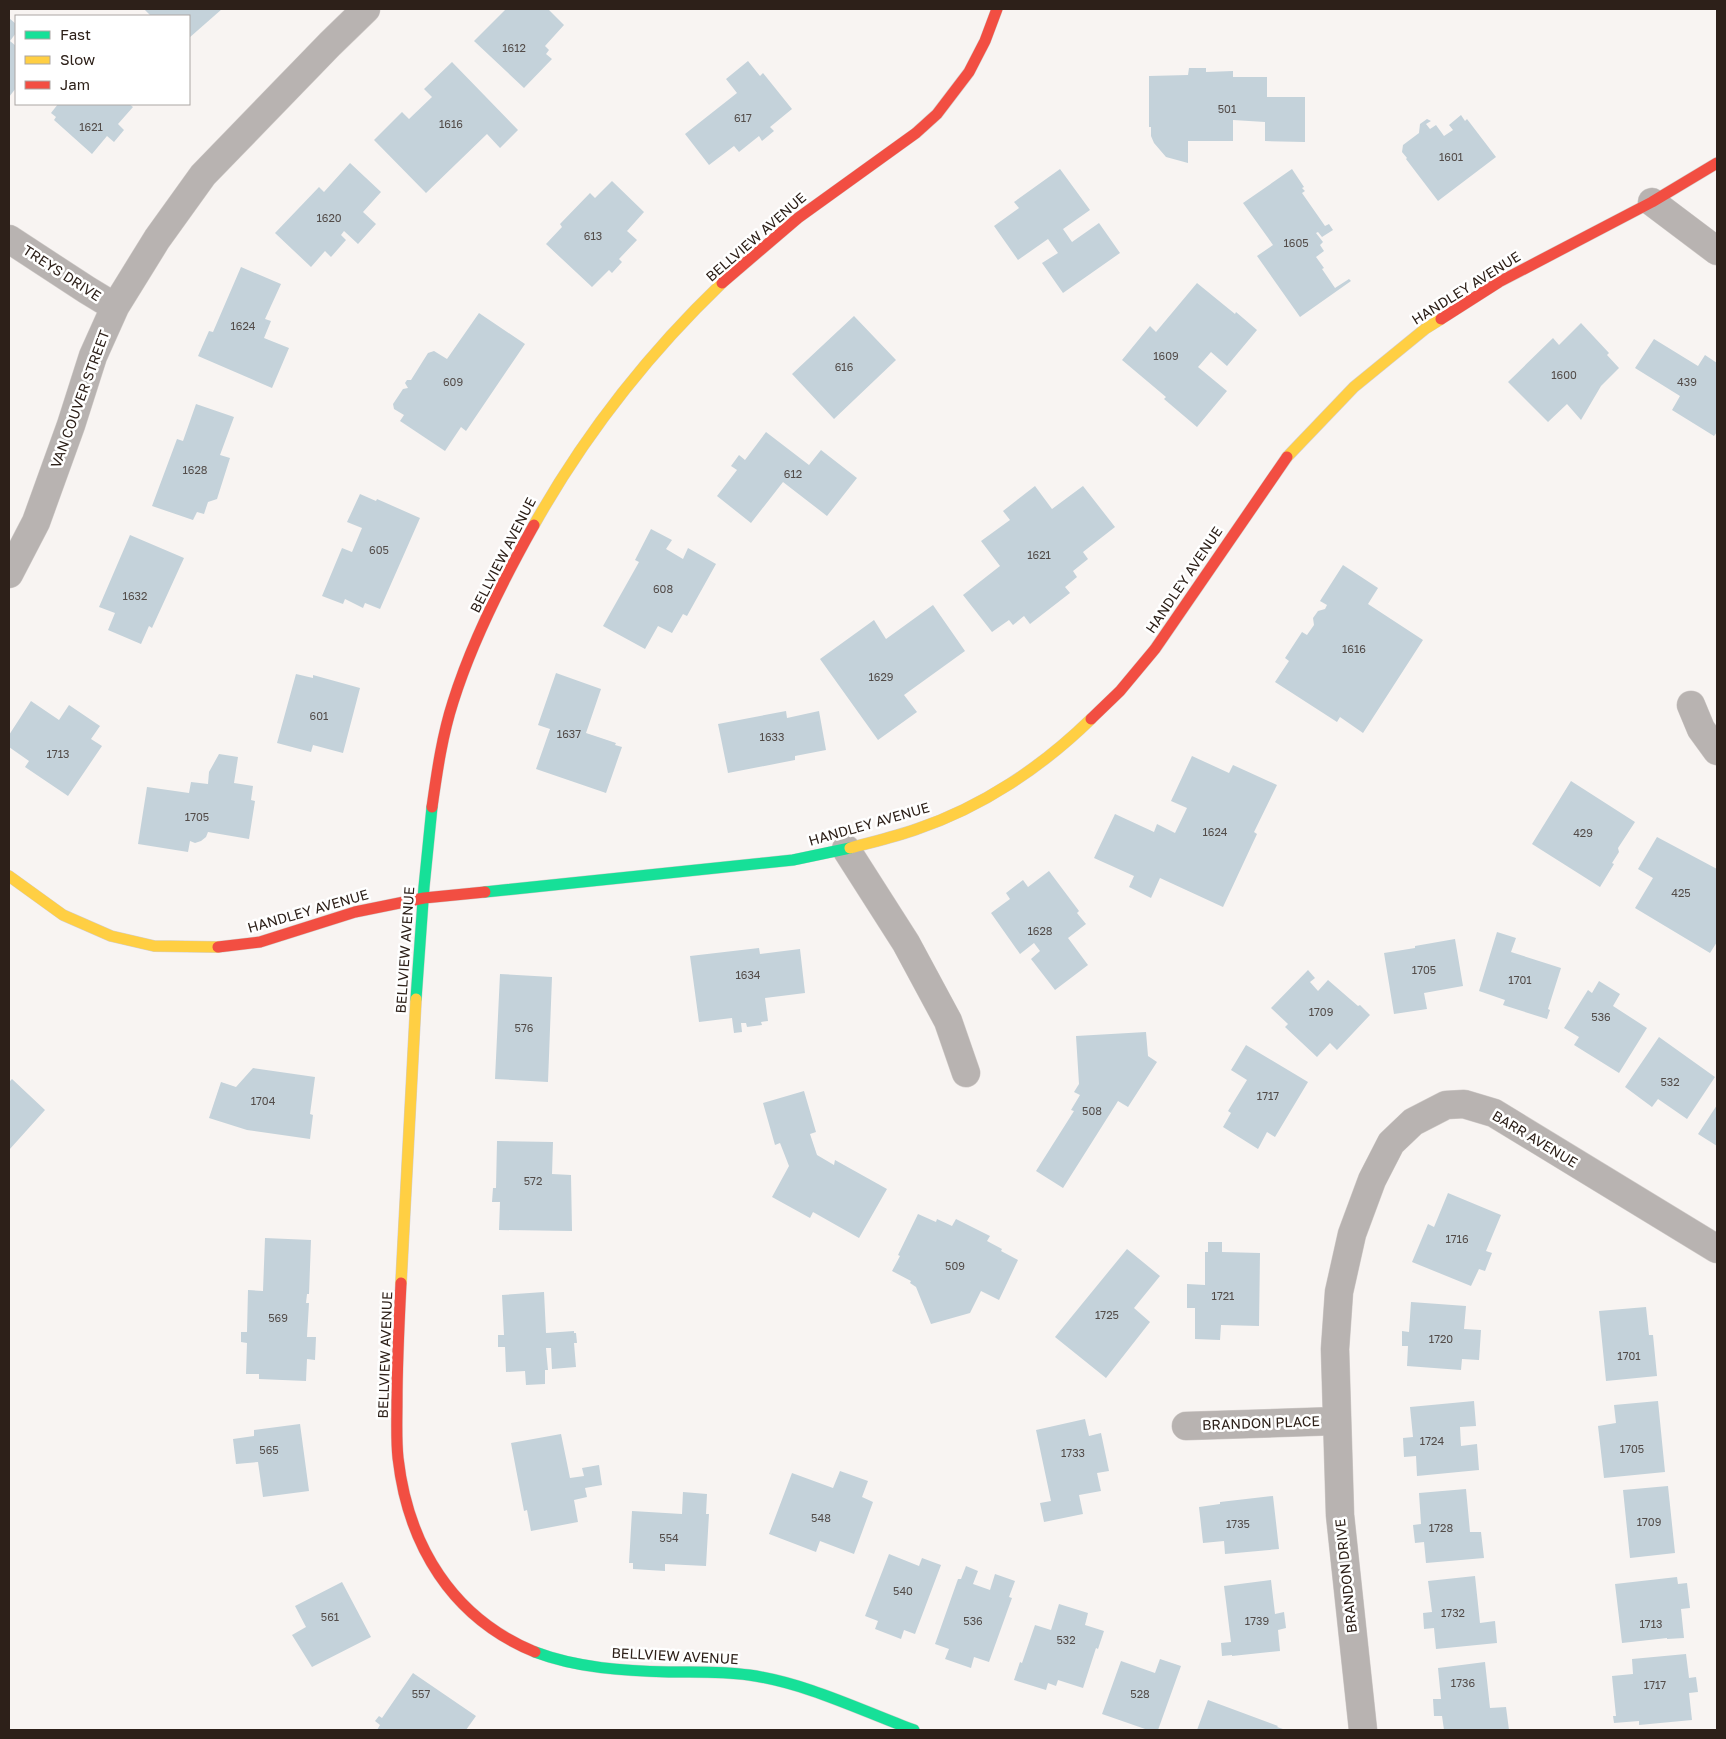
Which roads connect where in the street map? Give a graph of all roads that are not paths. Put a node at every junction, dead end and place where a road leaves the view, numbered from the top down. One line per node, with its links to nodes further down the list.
1 (366, 9): 7 (street, VAN COUVER STREET)
2 (996, 9): 13 (street, BELLVIEW AVENUE)
3 (1717, 163): 4 (street, HANDLEY AVENUE)
4 (1652, 202): 6 (street); 11 (street, HANDLEY AVENUE)
5 (9, 239): 7 (street, TREYS DRIVE)
6 (1717, 252)
7 (115, 307): 8 (street, VAN COUVER STREET)
8 (9, 574)
9 (1691, 705): 10 (street)
10 (1717, 751)
11 (846, 848): 13 (street, HANDLEY AVENUE); 14 (street)
12 (9, 876): 13 (street, HANDLEY AVENUE)
13 (424, 898): 18 (street, BELLVIEW AVENUE)
14 (966, 1073)
15 (1717, 1249): 16 (street, BARR AVENUE)
16 (1337, 1421): 17 (street, BRANDON PLACE); 19 (street, BRANDON DRIVE)
17 (1186, 1426)
18 (914, 1730)
19 (1363, 1730)

